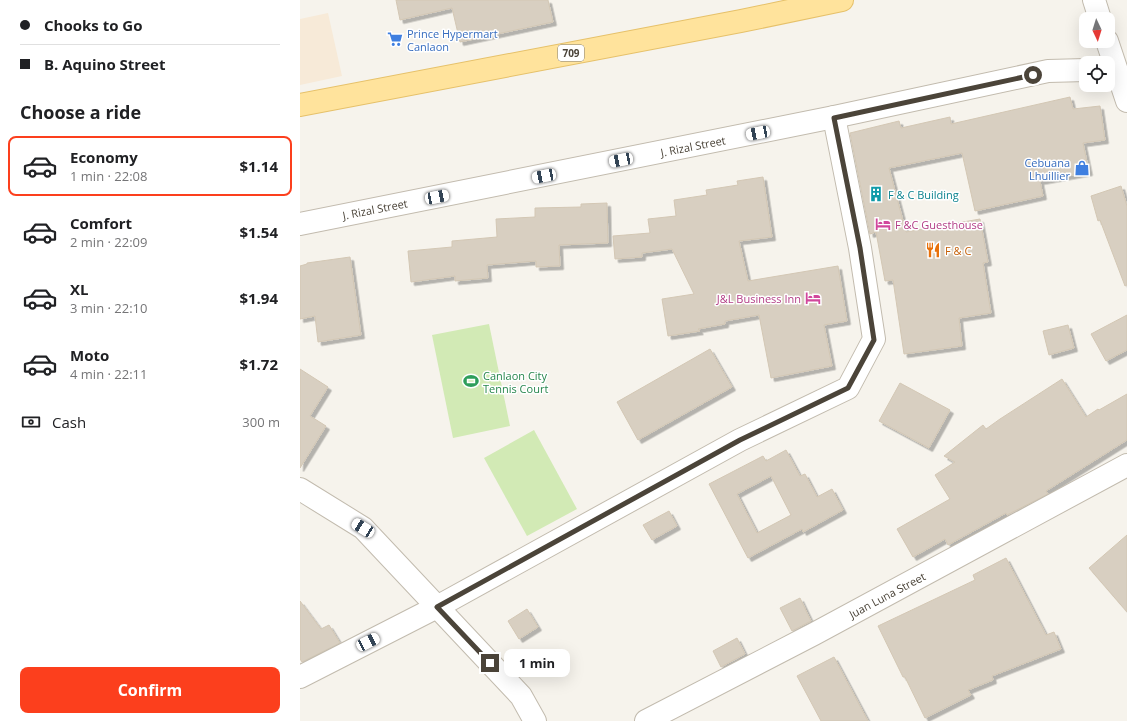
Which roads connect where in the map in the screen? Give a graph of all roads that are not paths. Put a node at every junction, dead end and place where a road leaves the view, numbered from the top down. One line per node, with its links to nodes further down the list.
1 (842, 0): 8 (main road, 709)
2 (1094, 0): 3 (street)
3 (1098, 12)
4 (1109, 48): 6 (street)
5 (1079, 70): 9 (street, J. Rizal Street)
6 (1117, 70): 7 (street)
7 (1127, 101)
8 (300, 105)
9 (834, 118): 10 (street, J. Rizal Street); 13 (street)
10 (300, 224)
11 (1127, 465): 16 (street, Juan Luna Street)
12 (300, 488): 13 (street)
13 (437, 607): 14 (street); 15 (street)
14 (300, 677)
15 (535, 721)
16 (646, 721)

